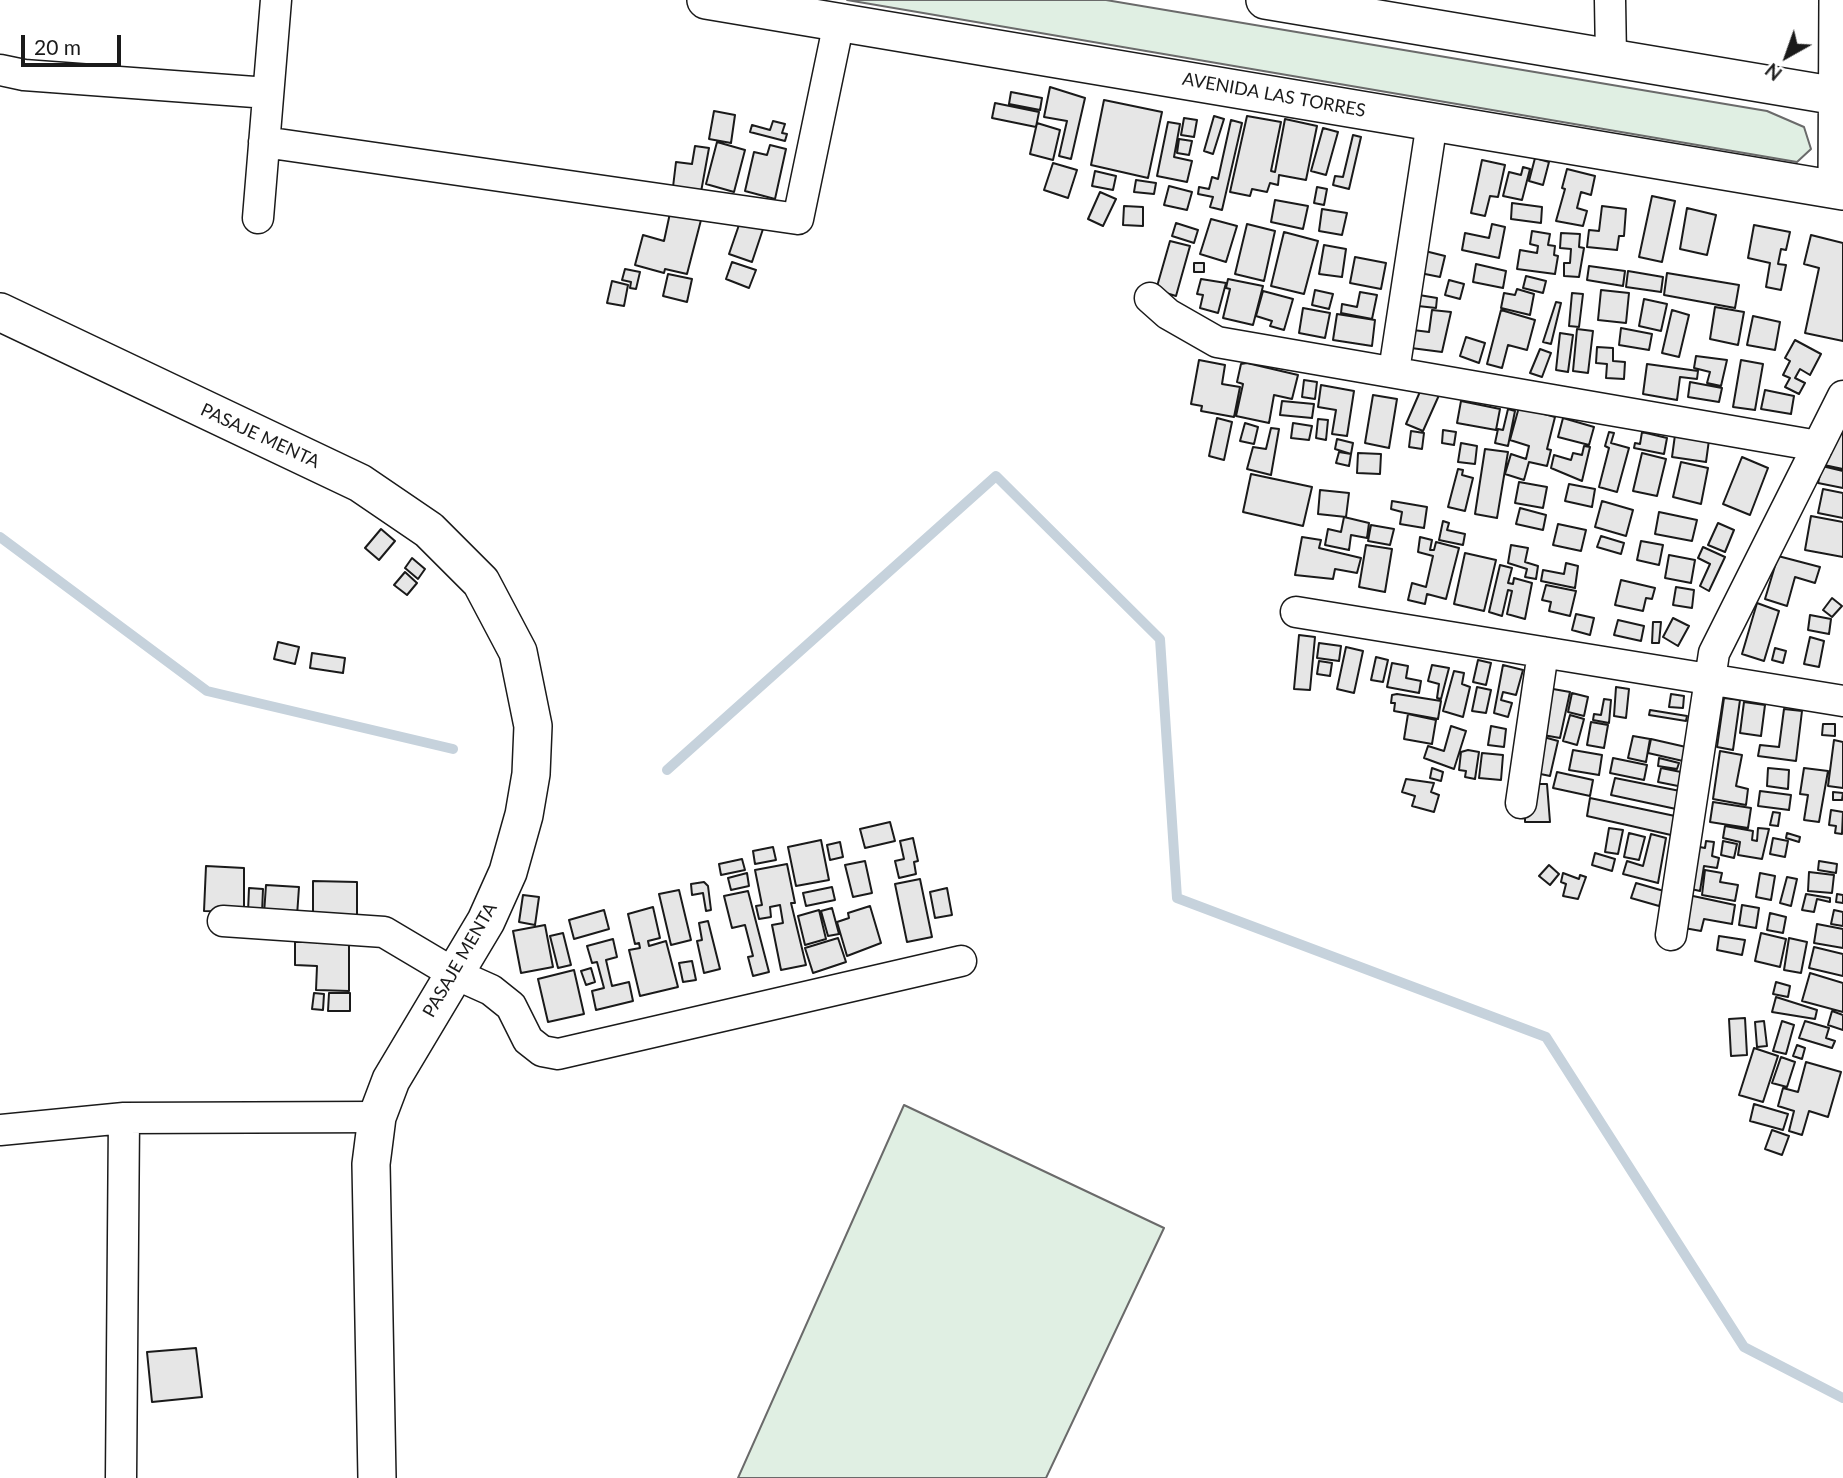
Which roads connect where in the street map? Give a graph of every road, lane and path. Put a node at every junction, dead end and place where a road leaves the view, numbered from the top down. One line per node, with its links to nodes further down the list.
1 (276, 0): 10 (street)
2 (706, 0): 7 (street, AVENIDA LAS TORRES)
3 (1265, 0): 6 (street)
4 (1610, 0): 8 (street)
5 (1838, 0): 11 (street)
6 (1348, 6): 8 (street)
7 (839, 22): 12 (street, AVENIDA LAS TORRES); 13 (street)
8 (1611, 57): 11 (street)
9 (0, 70): 10 (street)
10 (268, 93): 13 (street)
11 (1840, 96): 14 (street)
12 (1432, 122): 14 (street, AVENIDA LAS TORRES); 18 (street)
13 (264, 142): 15 (street)
14 (1840, 190)
15 (258, 218)
16 (1150, 298): 18 (street)
17 (0, 312): 29 (street, PASAJE MENTA)
18 (1394, 371): 20 (street)
19 (1843, 396): 20 (street)
20 (1818, 446): 23 (street)
21 (1296, 612): 22 (street)
22 (1543, 652): 23 (street); 25 (street)
23 (1711, 679): 24 (street); 27 (street)
24 (1843, 701)
25 (1521, 803)
26 (223, 921): 29 (street)
27 (1671, 935)
28 (961, 961): 29 (street)
29 (453, 973): 30 (street, PASAJE MENTA)
30 (377, 1117): 31 (street); 34 (street, PASAJE MENTA)
31 (124, 1118): 32 (street); 33 (street)
32 (0, 1130)
33 (121, 1478)
34 (377, 1478)

